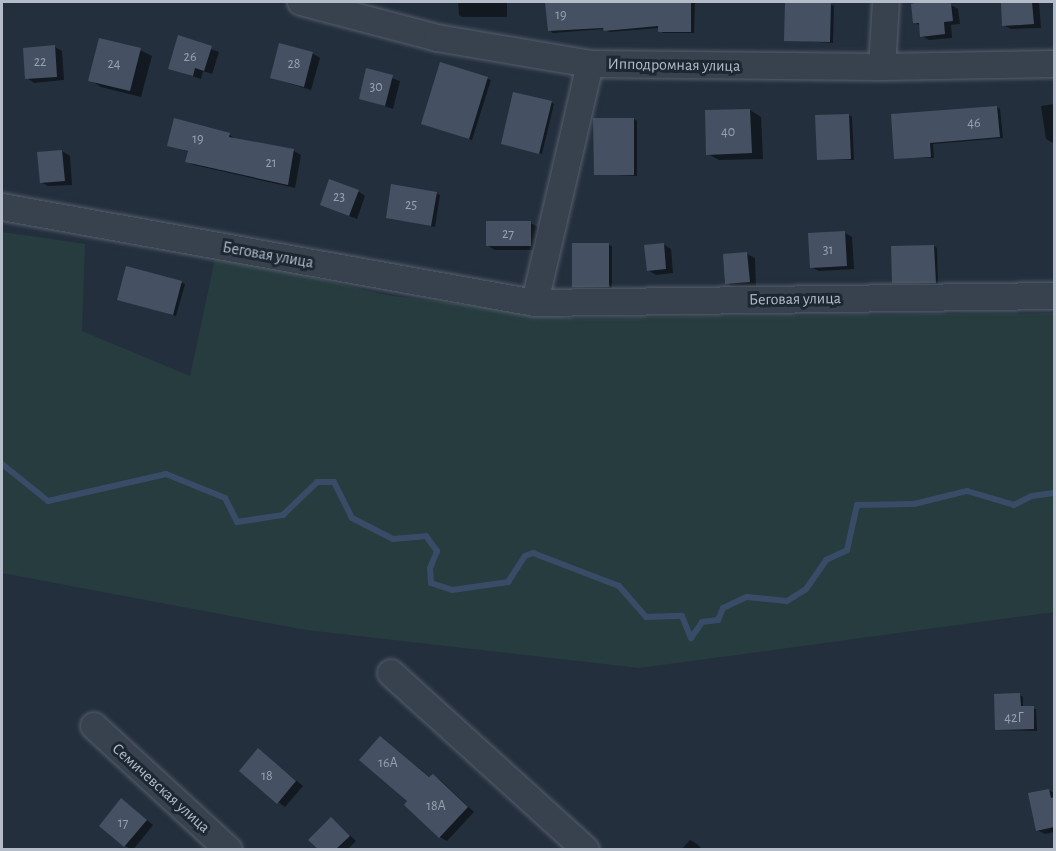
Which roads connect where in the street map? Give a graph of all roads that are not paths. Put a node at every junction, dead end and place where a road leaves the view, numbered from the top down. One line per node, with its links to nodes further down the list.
1 (301, 2): 3 (street, Ипподромная улица)
2 (886, 2): 5 (street)
3 (591, 64): 5 (street, Ипподромная улица); 8 (street)
4 (1054, 64): 5 (street, Ипподромная улица)
5 (882, 67)
6 (2, 207): 8 (street, Беговая улица)
7 (1054, 296): 8 (street, Беговая улица)
8 (535, 303)
9 (391, 673): 12 (street)
10 (94, 726): 11 (street, Семичевская улица)
11 (229, 849)
12 (586, 849)

